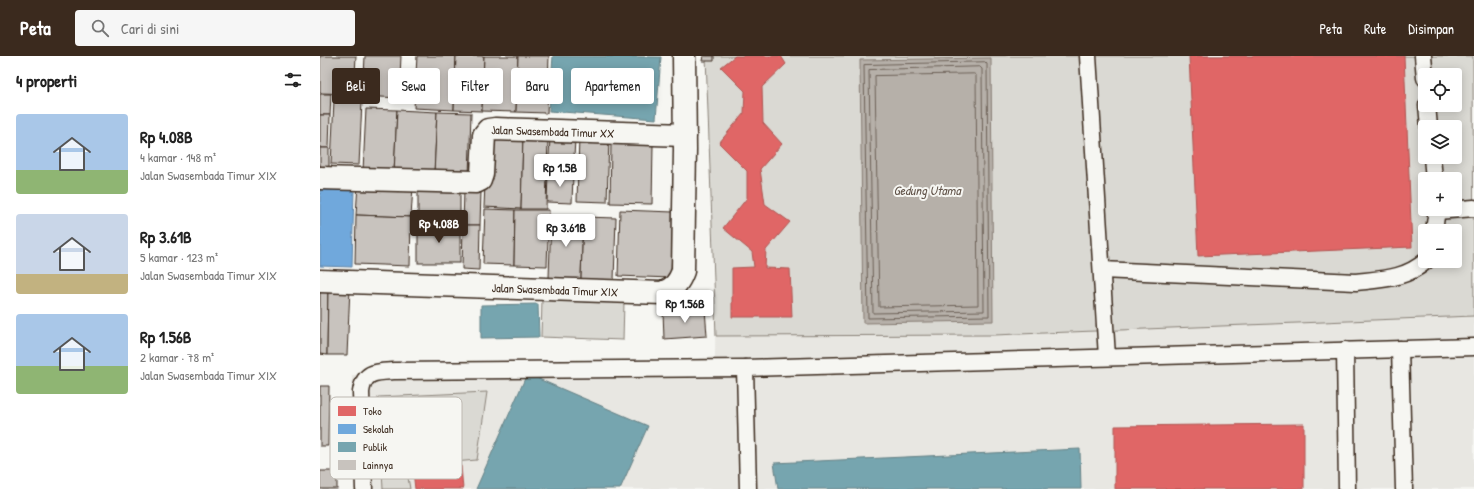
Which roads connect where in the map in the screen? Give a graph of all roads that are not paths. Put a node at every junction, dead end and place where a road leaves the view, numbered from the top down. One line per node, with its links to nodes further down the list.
1 (684, 56): 5 (street, Jalan Swasembada Timur XIX)
2 (1088, 56): 10 (lane)
3 (1423, 56): 4 (lane)
4 (1424, 68)
5 (685, 135): 6 (street, Jalan Swasembada Timur XX); 11 (street, Jalan Swasembada Timur XIX)
6 (320, 178)
7 (1474, 208): 8 (lane)
8 (1462, 209)
9 (1418, 268): 10 (lane)
10 (1102, 270): 15 (lane)
11 (320, 281)
12 (1474, 347): 13 (lane)
13 (1400, 348): 14 (lane); 22 (lane)
14 (1345, 350): 15 (lane); 21 (lane)
15 (1107, 357): 16 (lane)
16 (745, 368): 17 (lane); 20 (lane)
17 (361, 397)
18 (364, 479): 19 (lane)
19 (364, 489)
20 (748, 489)
21 (1347, 489)
22 (1404, 489)

